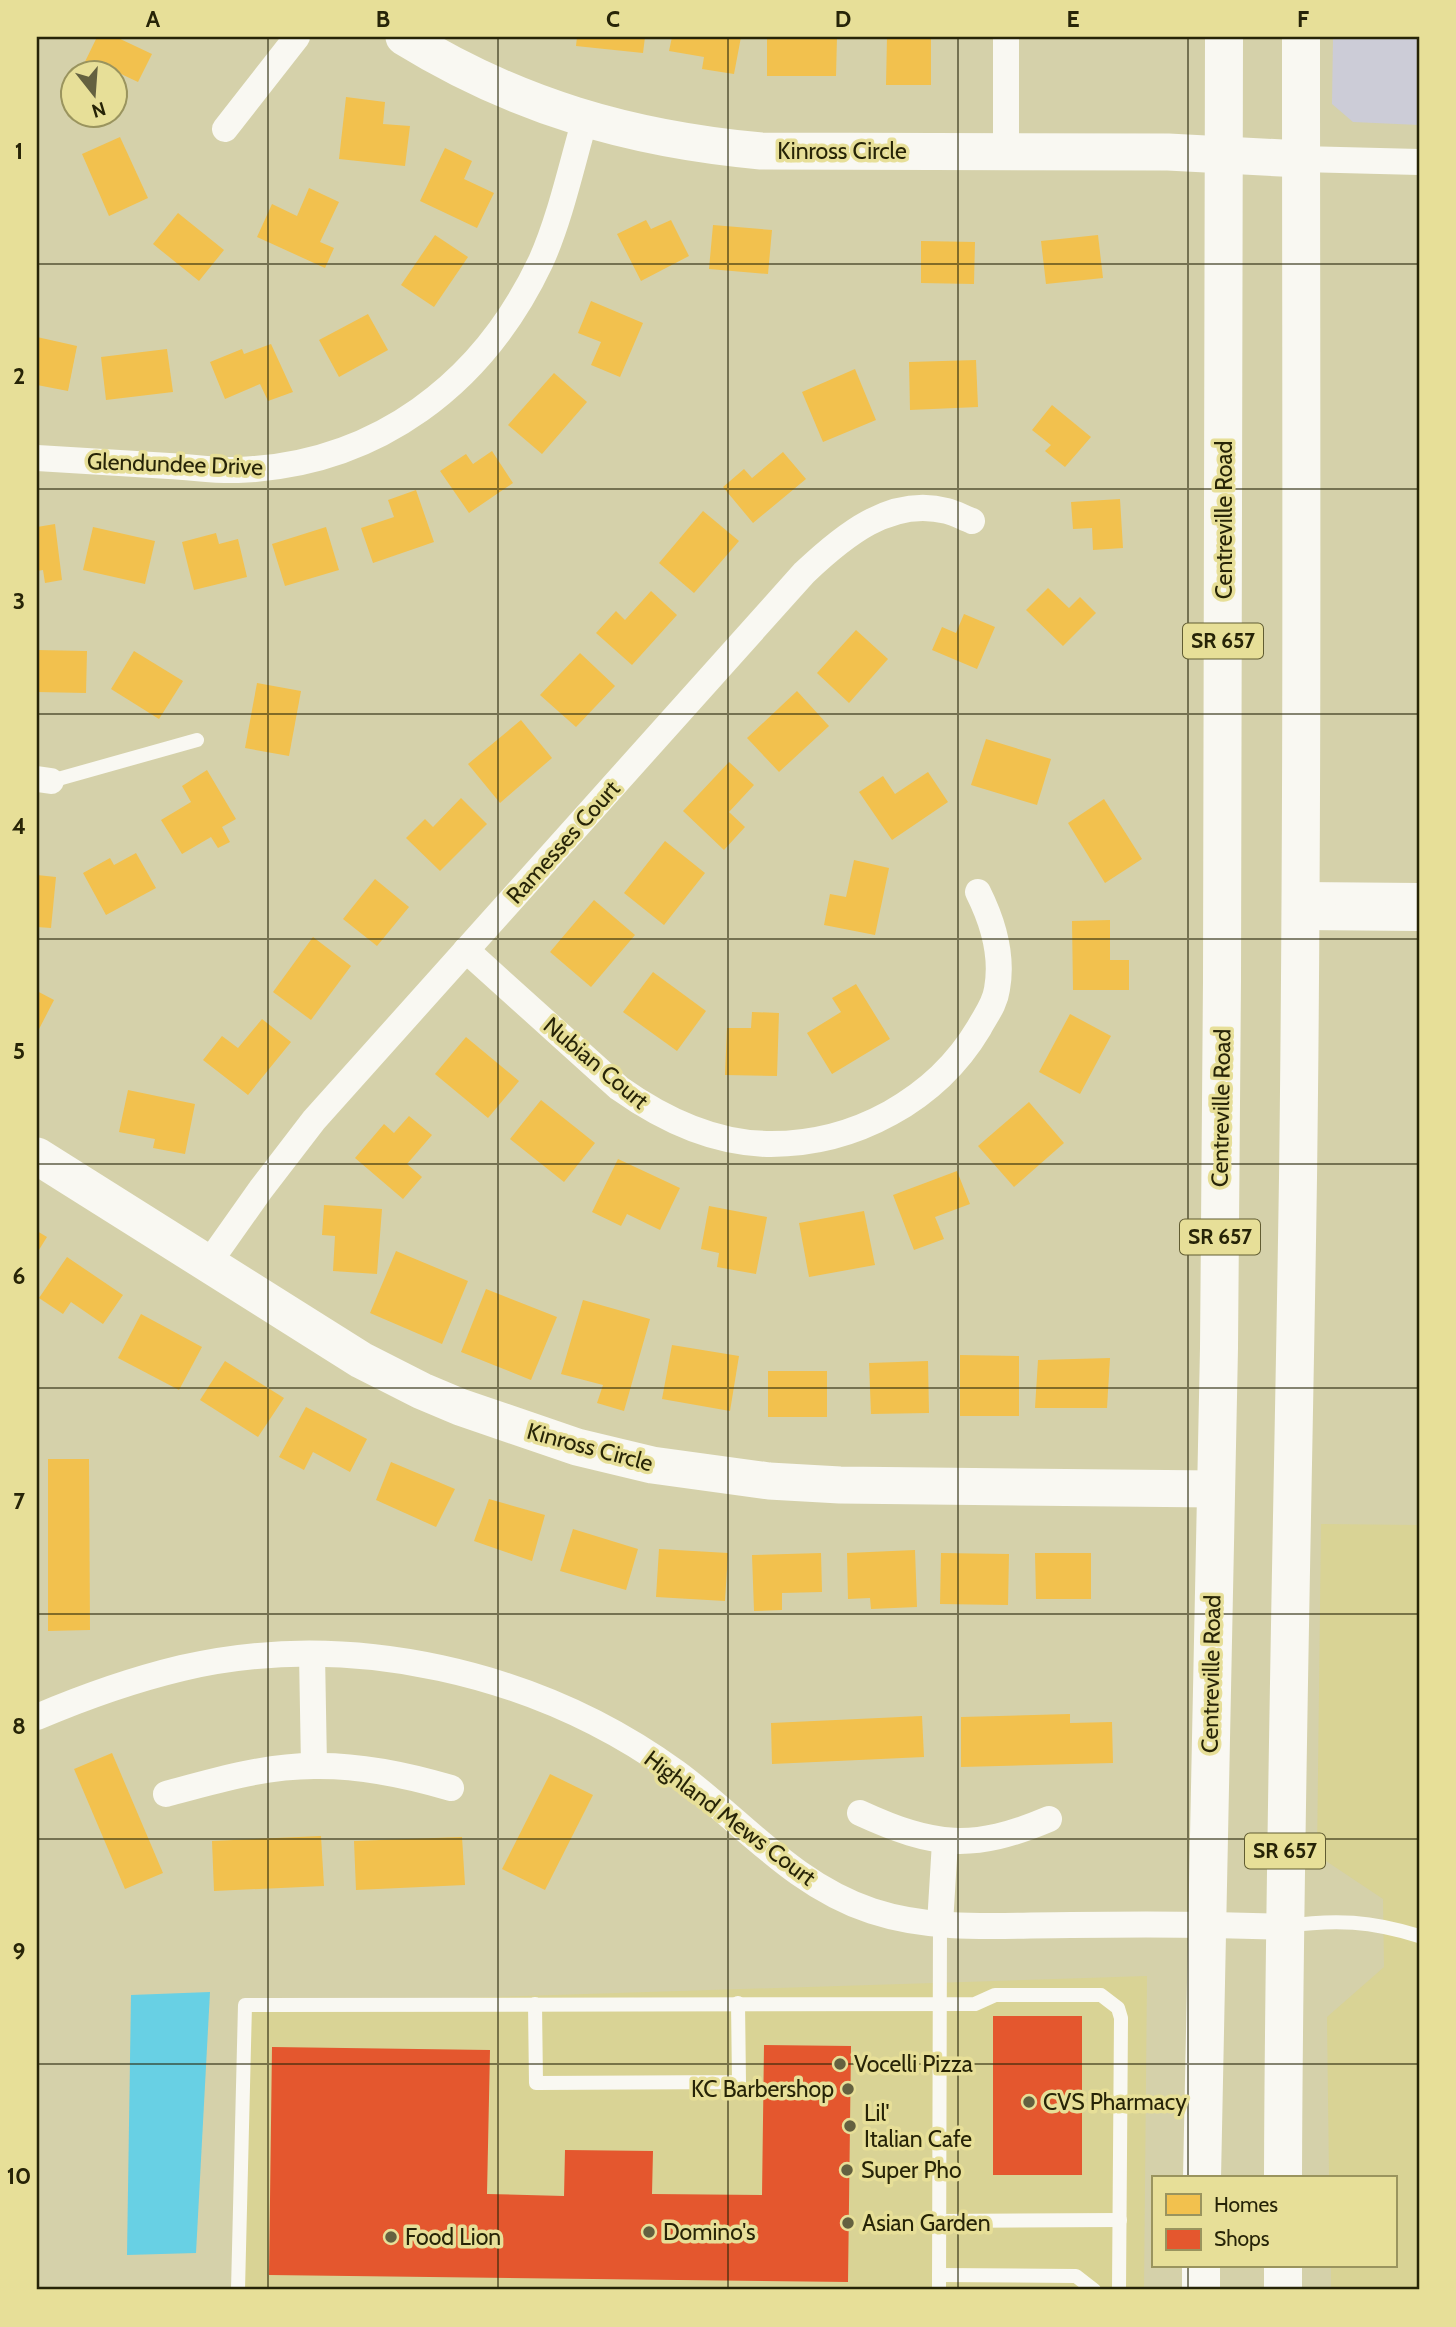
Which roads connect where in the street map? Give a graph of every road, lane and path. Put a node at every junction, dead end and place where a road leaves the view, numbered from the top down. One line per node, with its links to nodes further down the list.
1 (297, 37): 7 (street)
2 (404, 37): 6 (street, Kinross Circle)
3 (1006, 37): 8 (street)
4 (1224, 37): 9 (main road, Centreville Road / SR 657)
5 (1301, 37): 10 (main road, SR 657)
6 (585, 119): 8 (street, Kinross Circle); 12 (street, Glendundee Drive)
7 (225, 129)
8 (1006, 152): 9 (street, Kinross Circle)
9 (1224, 155): 10 (street, Kinross Circle); 23 (main road, Centreville Road / SR 657)
10 (1301, 159): 11 (street); 18 (main road, SR 657)
11 (1419, 162)
12 (37, 458)
13 (972, 521): 20 (street, Ramesses Court)
14 (197, 740): 15 (lane)
15 (44, 780)
16 (978, 892): 20 (street, Nubian Court)
17 (1419, 896): 18 (street)
18 (1301, 906): 19 (street); 34 (main road, SR 657)
19 (1419, 918)
20 (466, 950): 22 (street, Ramesses Court)
21 (37, 1156): 22 (street, Kinross Circle)
22 (208, 1264): 23 (street, Kinross Circle)
23 (1215, 1489): 32 (main road, Centreville Road / SR 657)
24 (312, 1654): 25 (street, Highland Mews Court); 26 (street); 33 (street, Highland Mews Court)
25 (37, 1717)
26 (314, 1766): 27 (street); 28 (street)
27 (451, 1788)
28 (166, 1794)
29 (860, 1813): 31 (street)
30 (1049, 1819): 31 (street)
31 (945, 1842): 33 (street)
32 (1206, 1923): 33 (street, Highland Mews Court); 34 (street, Highland Mews Court); 39 (main road, Centreville Road / SR 657)
33 (940, 1924): 37 (lane)
34 (1284, 1927): 35 (lane); 40 (main road, SR 657)
35 (1419, 1936)
36 (738, 2003): 37 (lane); 38 (lane); 38 (lane)
37 (940, 2003): 41 (lane); 42 (lane)
38 (535, 2004): 46 (lane)
39 (1202, 2176)
40 (1283, 2176)
41 (1120, 2220): 42 (lane); 49 (lane)
42 (939, 2221): 45 (lane)
43 (1201, 2268): 50 (main road)
44 (1283, 2268): 51 (main road)
45 (939, 2275): 47 (lane); 48 (lane)
46 (238, 2290)
47 (939, 2290)
48 (1094, 2290)
49 (1119, 2290)
50 (1201, 2290)
51 (1283, 2290)

